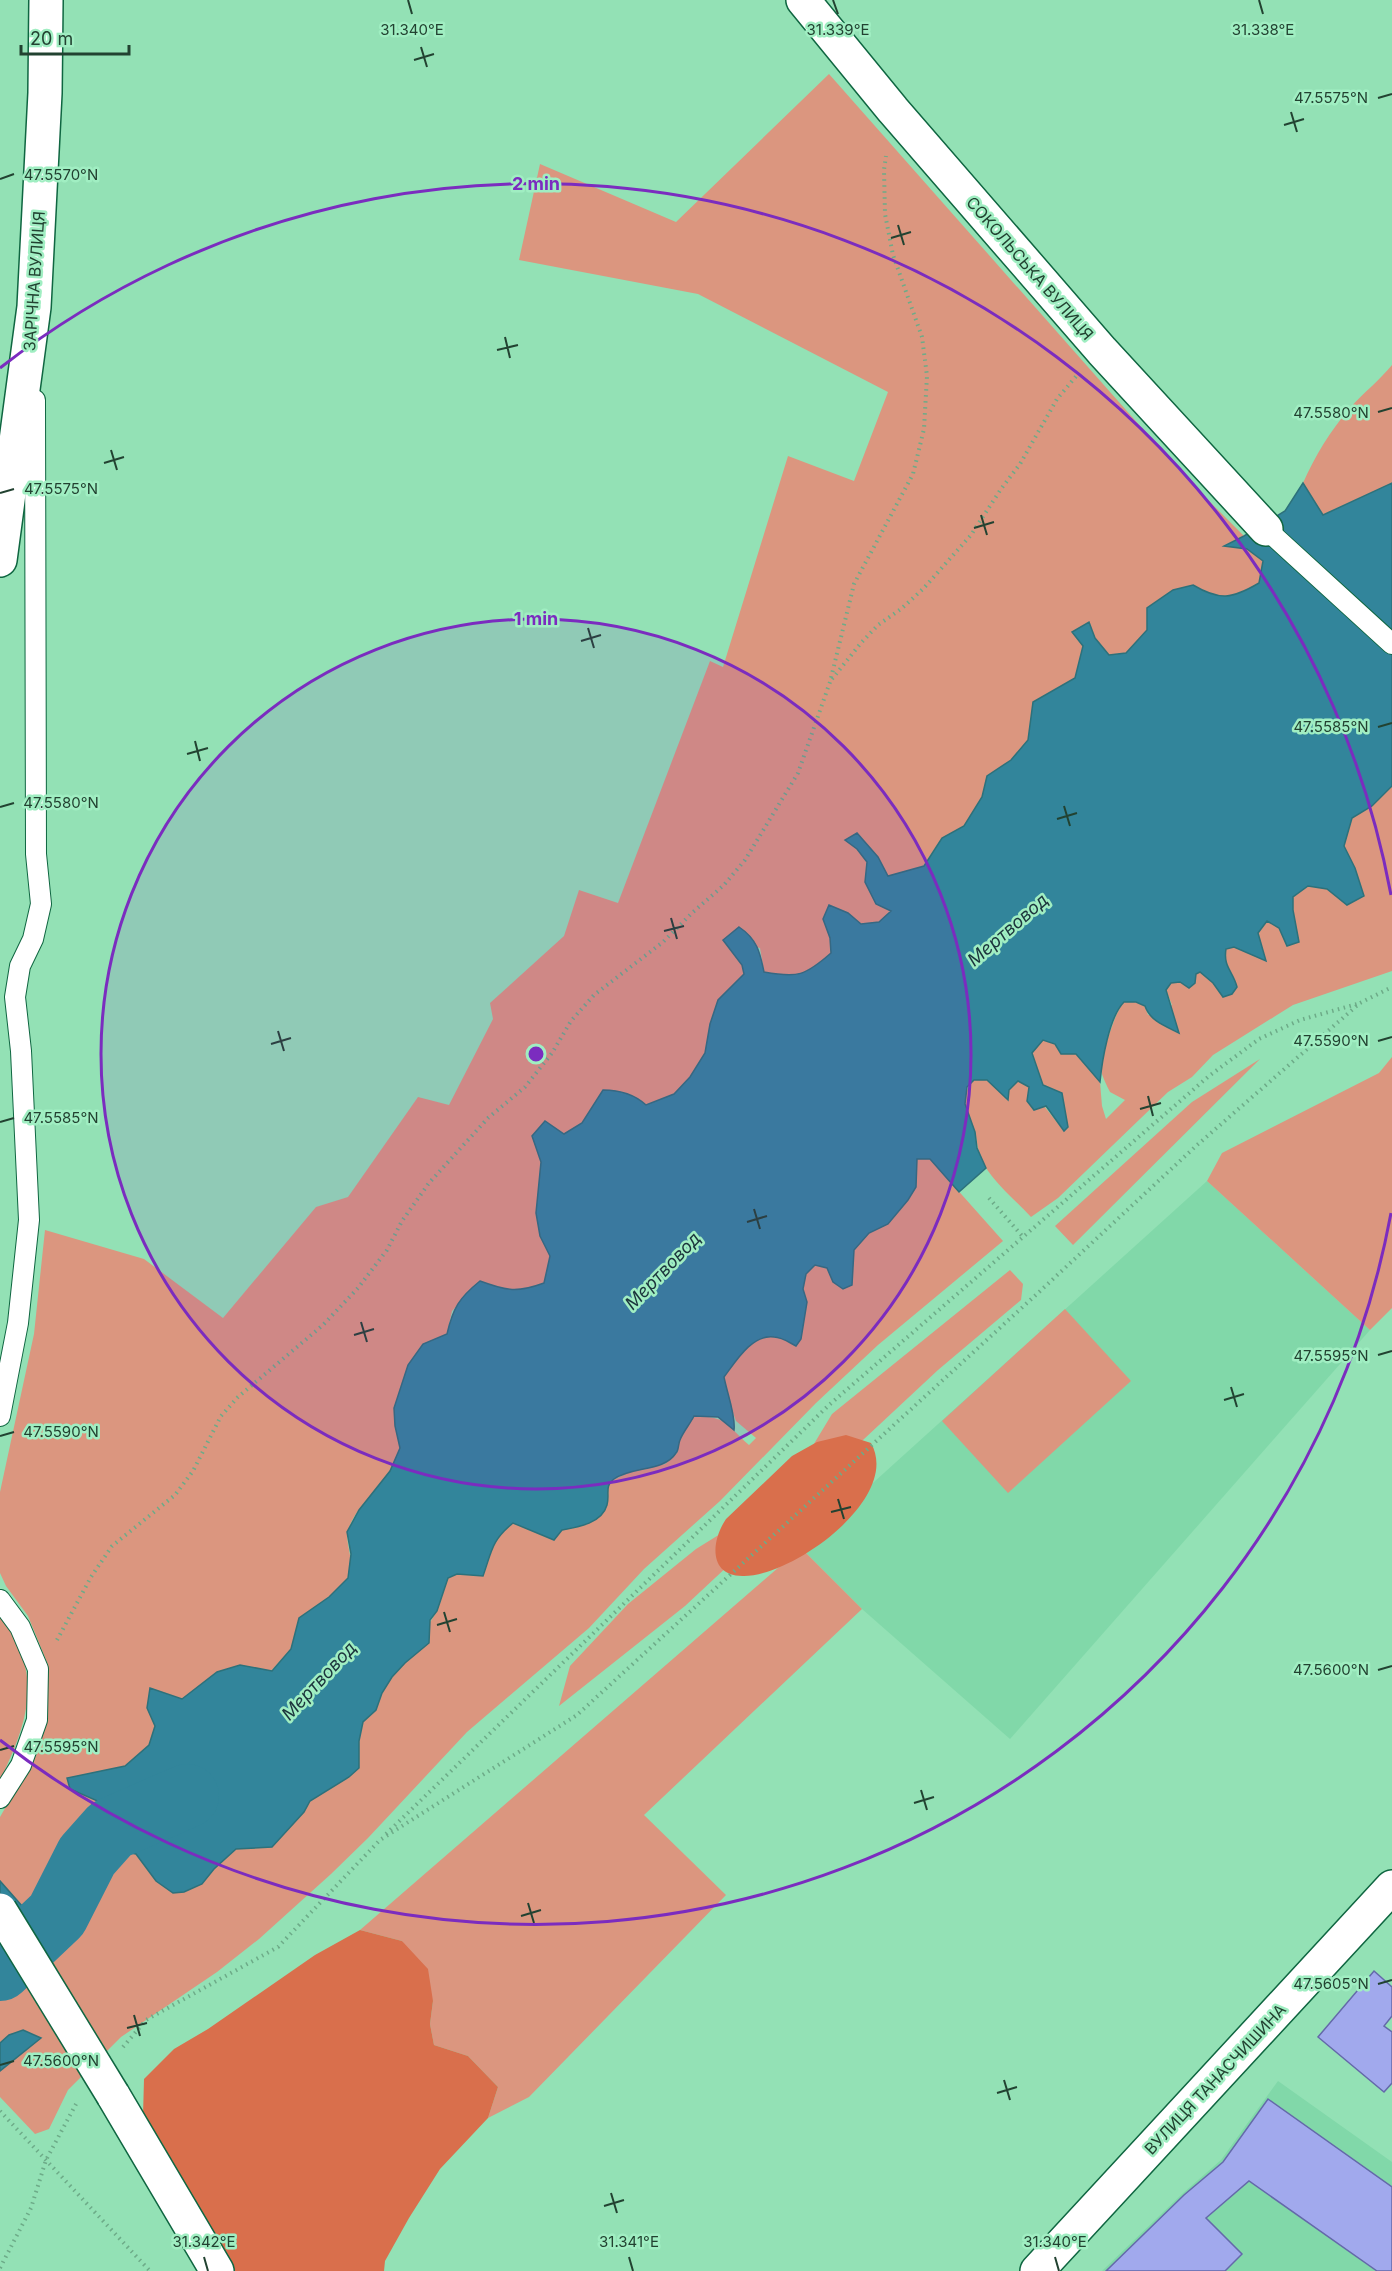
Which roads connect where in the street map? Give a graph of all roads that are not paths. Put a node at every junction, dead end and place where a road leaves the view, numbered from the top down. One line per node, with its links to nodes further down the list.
1 (46, 0): 3 (street, ЗАРІЧНА ВУЛИЦЯ)
2 (803, 0): 4 (street, СОКОЛЬСЬКА ВУЛИЦЯ)
3 (34, 307): 5 (street, ЗАРІЧНА ВУЛИЦЯ); 7 (lane)
4 (1266, 529): 6 (lane)
5 (0, 560)
6 (1392, 644)
7 (0, 1416)
8 (0, 1600): 9 (lane)
9 (0, 1798)
10 (1392, 1887): 13 (street, ВУЛИЦЯ ТАНАСЧИШИНА)
11 (0, 1910): 12 (street, bridge)
12 (218, 2271)
13 (1037, 2271)

